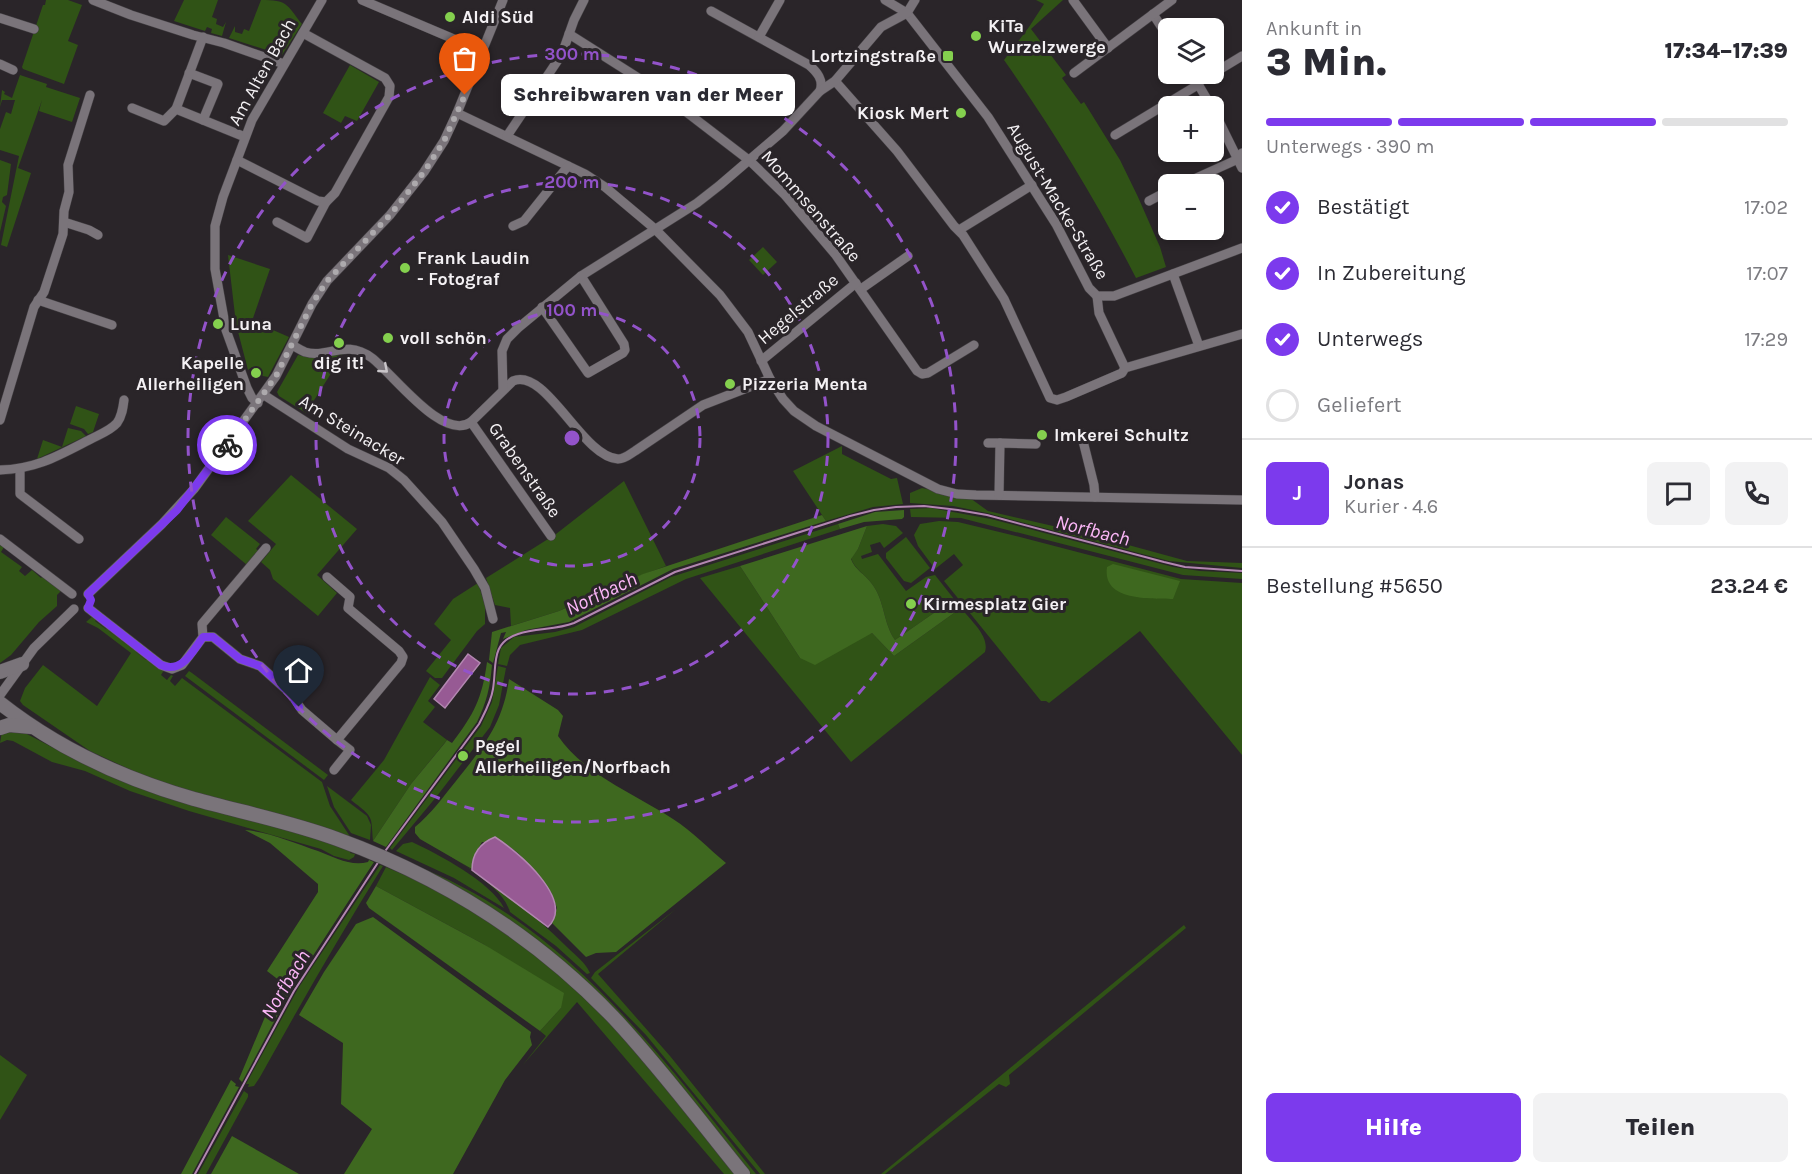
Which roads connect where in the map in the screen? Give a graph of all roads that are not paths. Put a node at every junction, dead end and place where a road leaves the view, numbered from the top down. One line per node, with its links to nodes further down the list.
1 (93, 0): 19 (street)
2 (322, 0): 17 (street, Am Alten Bach)
3 (362, 0): 22 (street)
4 (503, 0): 22 (street)
5 (584, 0): 18 (street)
6 (780, 0): 20 (street)
7 (885, 0): 12 (street)
8 (915, 0): 12 (street)
9 (1073, 0): 21 (street)
10 (1172, 0): 13 (street)
11 (711, 10): 20 (street)
12 (907, 13): 30 (street); 49 (street, August-Macke-Straße)
13 (1153, 14): 15 (street); 21 (street)
14 (0, 18): 16 (street)
15 (1158, 22)
16 (33, 29)
17 (303, 33): 25 (street, Am Alten Bach); 52 (street)
18 (569, 34): 41 (street); 45 (street, Mommsenstraße)
19 (203, 37): 25 (street); 28 (street)
20 (759, 37): 32 (street)
21 (1108, 48): 29 (street)
22 (482, 51): 37 (street)
23 (1242, 56): 26 (street)
24 (0, 64): 27 (street)
25 (284, 64): 42 (street, Am Alten Bach)
26 (1224, 67)
27 (14, 70)
28 (189, 73): 36 (street); 38 (street)
29 (1074, 74)
30 (835, 81): 32 (street); 57 (street)
31 (1198, 84): 34 (street); 40 (street)
32 (820, 91): 45 (street)
33 (90, 95): 53 (street)
34 (1205, 96)
35 (132, 108): 36 (street)
36 (176, 109): 38 (street)
37 (457, 113): 41 (street); 69 (street)
38 (204, 120): 42 (street)
39 (1224, 128): 43 (street)
40 (1114, 135)
41 (507, 136): 46 (street)
42 (244, 137): 44 (street, Am Alten Bach)
43 (1240, 155): 47 (street); 48 (street)
44 (237, 160): 52 (street); 76 (street, Am Alten Bach)
45 (750, 161): 56 (street); 63 (street, Mommsenstraße)
46 (568, 166): 55 (street); 56 (street)
47 (1242, 168)
48 (1205, 174)
49 (1032, 185): 57 (street); 64 (street, August-Macke-Straße)
50 (1158, 196): 51 (street)
51 (1149, 201)
52 (326, 202): 54 (street)
53 (64, 222): 58 (street); 65 (street)
54 (277, 222)
55 (513, 226)
56 (655, 229): 62 (street); 72 (street)
57 (959, 230): 73 (street)
58 (98, 235)
59 (1242, 248): 61 (street, August-Macke-Straße)
60 (908, 256): 63 (street, Hegelstraße)
61 (1173, 274): 64 (street, August-Macke-Straße); 71 (street)
62 (581, 276): 66 (street); 66 (street)
63 (858, 286): 70 (street, Mommsenstraße); 72 (street, Hegelstraße)
64 (1097, 296): 73 (street)
65 (38, 300): 67 (street); 78 (street)
66 (542, 307): 75 (street)
67 (112, 326)
68 (1242, 334): 71 (street)
69 (292, 345): 76 (street); 79 (street, one-way to 79)
70 (974, 345)
71 (1199, 346): 73 (street)
72 (761, 361): 74 (street)
73 (1125, 368)
74 (770, 379): 75 (street); 86 (street)
75 (503, 390): 79 (street)
76 (261, 399): 95 (street); 98 (street, Am Steinacker)
77 (124, 400): 85 (street)
78 (0, 420)
79 (471, 422): 89 (street, Grabenstraße)
80 (1080, 433): 87 (street)
81 (988, 443): 82 (street)
82 (1000, 443): 83 (street); 86 (street)
83 (1036, 444)
84 (0, 470): 85 (street)
85 (20, 470): 91 (street)
86 (999, 495): 87 (street)
87 (1095, 497): 88 (street)
88 (1242, 500)
89 (551, 536)
90 (0, 539): 94 (street)
91 (79, 539)
92 (266, 548): 99 (street)
93 (327, 577): 106 (street)
94 (72, 594): 95 (street); 97 (street)
95 (88, 594): 96 (street)
96 (88, 608): 97 (street); 99 (street)
97 (74, 609): 100 (street)
98 (493, 619)
99 (203, 637): 106 (street)
100 (22, 664): 101 (main road); 102 (street)
101 (0, 672)
102 (0, 696)
103 (0, 703): 104 (main road)
104 (33, 727): 105 (main road); 108 (main road)
105 (0, 728)
106 (337, 740): 107 (street)
107 (334, 770)
108 (743, 1174)

